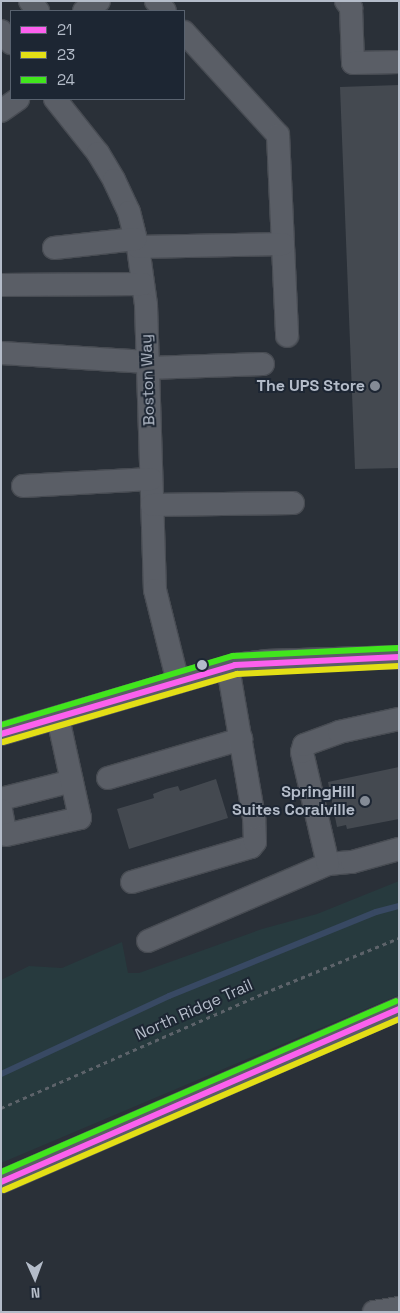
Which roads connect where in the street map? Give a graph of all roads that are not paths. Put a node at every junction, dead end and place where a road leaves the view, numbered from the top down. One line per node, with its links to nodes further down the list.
1 (99, 1): 3 (street)
2 (346, 1): 7 (street)
3 (86, 10)
4 (1, 31): 6 (street)
5 (185, 33): 12 (street)
6 (10, 42)
7 (399, 62)
8 (17, 100): 10 (street)
9 (56, 100): 11 (street, Boston Way)
10 (1, 111)
11 (137, 243): 12 (street); 13 (street); 14 (street, Boston Way)
12 (283, 244): 16 (street)
13 (54, 248)
14 (143, 284): 15 (street); 19 (street, Boston Way)
15 (1, 285)
16 (288, 336)
17 (1, 353): 19 (street)
18 (263, 364): 19 (street)
19 (148, 365): 20 (street, Boston Way)
20 (151, 479): 21 (street); 23 (street, Boston Way)
21 (23, 486)
22 (292, 503): 23 (street)
23 (152, 504): 26 (street, Boston Way)
24 (399, 657): 25 (street)
25 (228, 667): 26 (street); 30 (street)
26 (178, 682): 27 (street)
27 (58, 718): 29 (street); 32 (street)
28 (399, 719): 36 (street)
29 (1, 734)
30 (241, 739): 31 (street); 37 (street)
31 (108, 778)
32 (72, 781): 33 (street); 34 (street)
33 (1, 799)
34 (1, 810)
35 (399, 850): 36 (street)
36 (328, 864): 38 (street)
37 (132, 882)
38 (148, 941)
39 (399, 1009): 40 (street)
40 (1, 1182)
41 (399, 1308): 42 (street)
42 (374, 1312)

